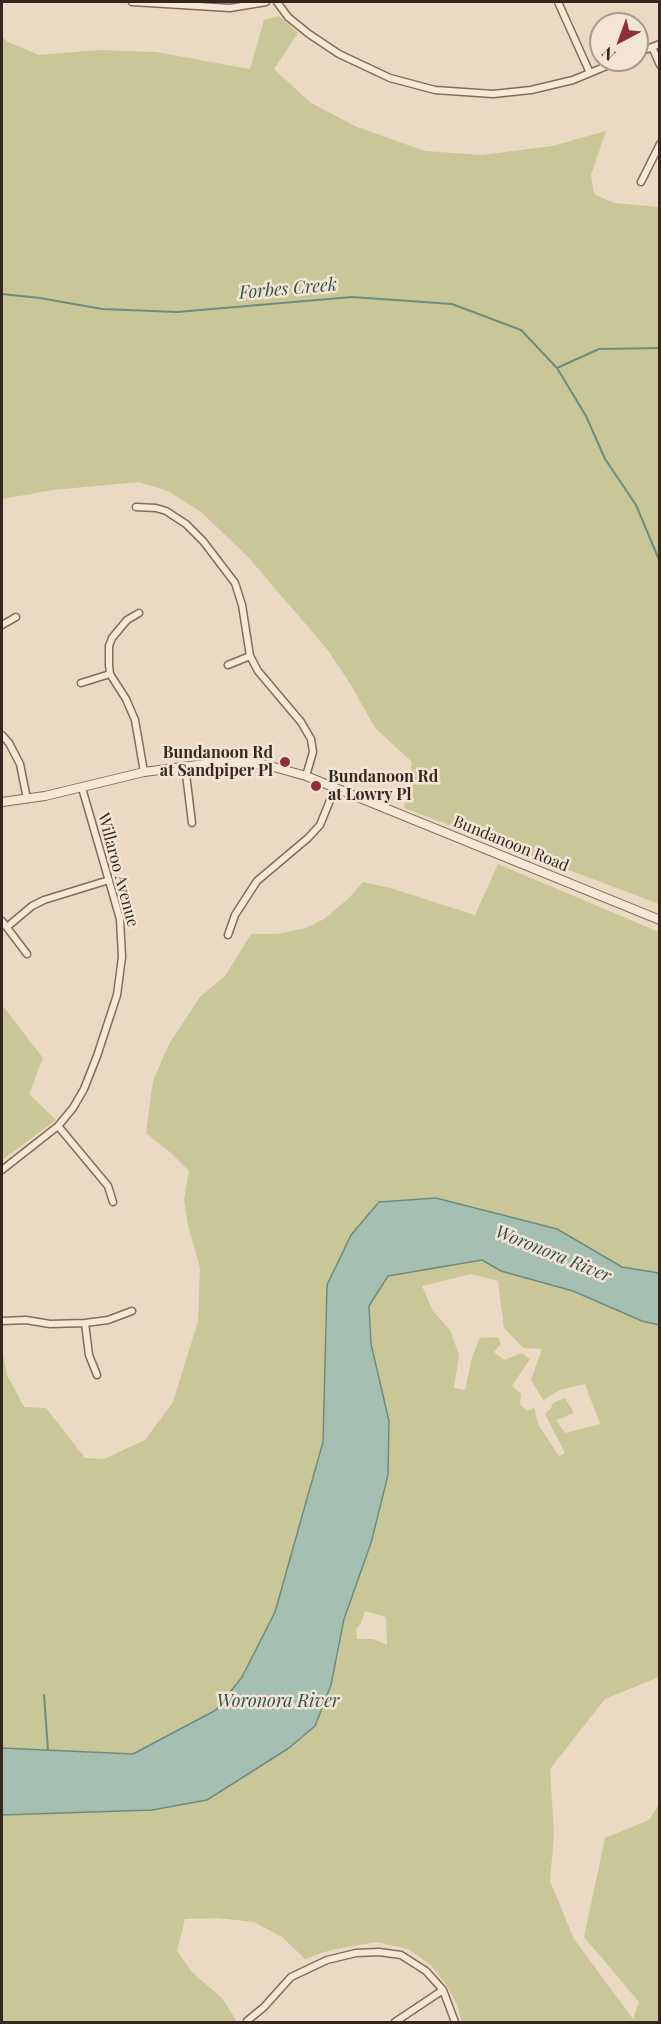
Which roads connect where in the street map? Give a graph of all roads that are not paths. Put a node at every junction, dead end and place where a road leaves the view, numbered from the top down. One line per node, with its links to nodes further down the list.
1 (132, 2): 2 (street)
2 (157, 2): 3 (street)
3 (266, 2)
4 (277, 2): 10 (street)
5 (558, 2): 10 (street)
6 (660, 44): 7 (street)
7 (652, 47): 8 (street); 9 (street)
8 (649, 48)
9 (660, 65)
10 (590, 73)
11 (660, 144): 12 (street)
12 (641, 182)
13 (136, 507): 17 (street)
14 (139, 613): 19 (street)
15 (16, 617): 16 (street)
16 (2, 625)
17 (249, 656): 18 (street); 24 (street)
18 (228, 665)
19 (110, 674): 20 (street); 23 (street)
20 (81, 683)
21 (2, 735): 27 (street)
22 (186, 766): 23 (street, Bundanoon Road); 24 (street, Bundanoon Road); 29 (street)
23 (144, 772): 25 (street, Bundanoon Road)
24 (306, 776): 26 (street, Bundanoon Road)
25 (82, 788): 27 (street, Bundanoon Road); 30 (street, Willaroo Avenue)
26 (335, 788): 31 (street, Bundanoon Road); 34 (street)
27 (27, 799): 28 (street, Bundanoon Road)
28 (2, 802)
29 (192, 823)
30 (109, 880): 33 (street); 36 (street, Willaroo Avenue)
31 (660, 920)
32 (2, 921): 33 (street)
33 (7, 927): 35 (street)
34 (228, 935)
35 (27, 954)
36 (58, 1126): 37 (street, Willaroo Avenue); 38 (street)
37 (2, 1170)
38 (113, 1202)
39 (132, 1311): 41 (street)
40 (2, 1321): 41 (street)
41 (85, 1323): 42 (street)
42 (97, 1375)
43 (443, 1990): 44 (street); 45 (street); 46 (street)
44 (248, 2022)
45 (395, 2022)
46 (455, 2022)

